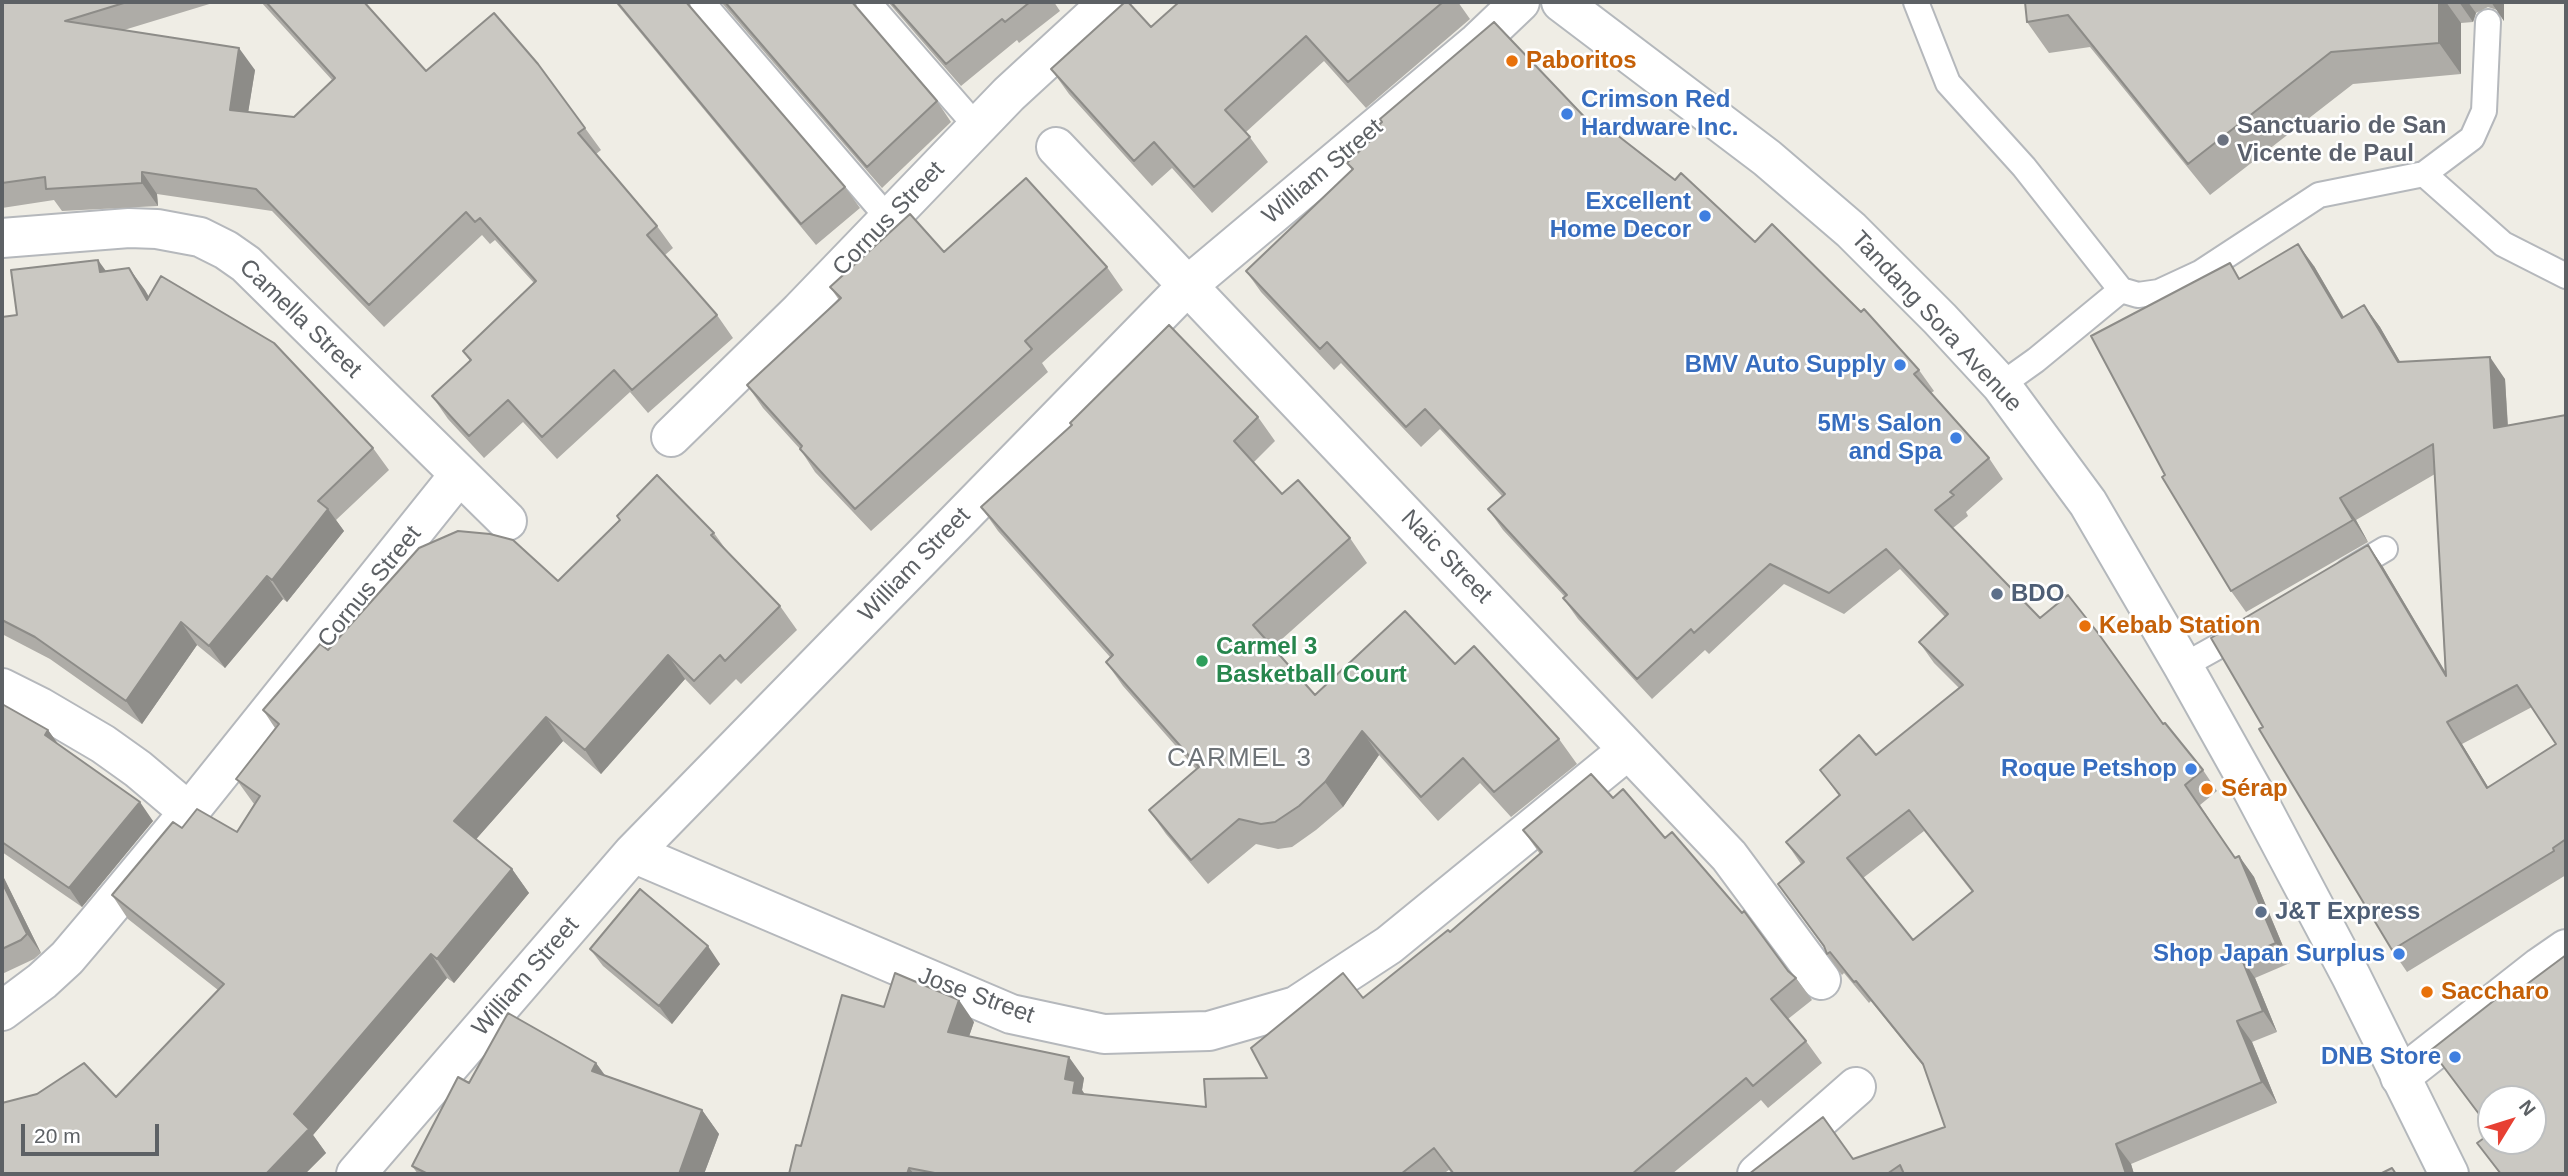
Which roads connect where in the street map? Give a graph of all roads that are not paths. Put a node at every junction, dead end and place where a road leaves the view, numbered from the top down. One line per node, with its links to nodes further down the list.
1 (702, 2): 11 (lane)
2 (867, 2): 8 (lane)
3 (1109, 2): 8 (street, Cornus Street)
4 (1520, 2): 14 (street, William Street)
5 (1561, 2): 16 (street, Tandang Sora Avenue)
6 (1916, 2): 15 (lane)
7 (2488, 22): 10 (lane)
8 (977, 127): 11 (street, Cornus Street)
9 (1056, 147): 14 (street, Naic Street)
10 (2424, 174): 13 (lane); 15 (lane)
11 (889, 219): 17 (street, Cornus Street)
12 (2, 238): 18 (street, Camella Street)
13 (2566, 276)
14 (1187, 286): 25 (street, Naic Street); 27 (street, William Street)
15 (2121, 290): 16 (lane)
16 (2001, 385): 23 (street, Tandang Sora Avenue)
17 (671, 437)
18 (459, 475): 19 (street, Camella Street); 26 (street, Cornus Street)
19 (507, 521)
20 (2385, 550): 21 (lane)
21 (2326, 584)
22 (2267, 618): 23 (lane)
23 (2183, 666): 31 (street, Tandang Sora Avenue)
24 (2, 688): 26 (street)
25 (1628, 750): 27 (street, Jose Street); 29 (street, Naic Street)
26 (189, 812): 30 (street, Cornus Street)
27 (633, 853): 33 (street, William Street)
28 (2566, 949): 31 (street)
29 (1821, 981)
30 (2, 1011)
31 (2400, 1077): 35 (street, Tandang Sora Avenue)
32 (1856, 1087): 34 (street)
33 (356, 1174)
34 (1757, 1174)
35 (2449, 1174)

